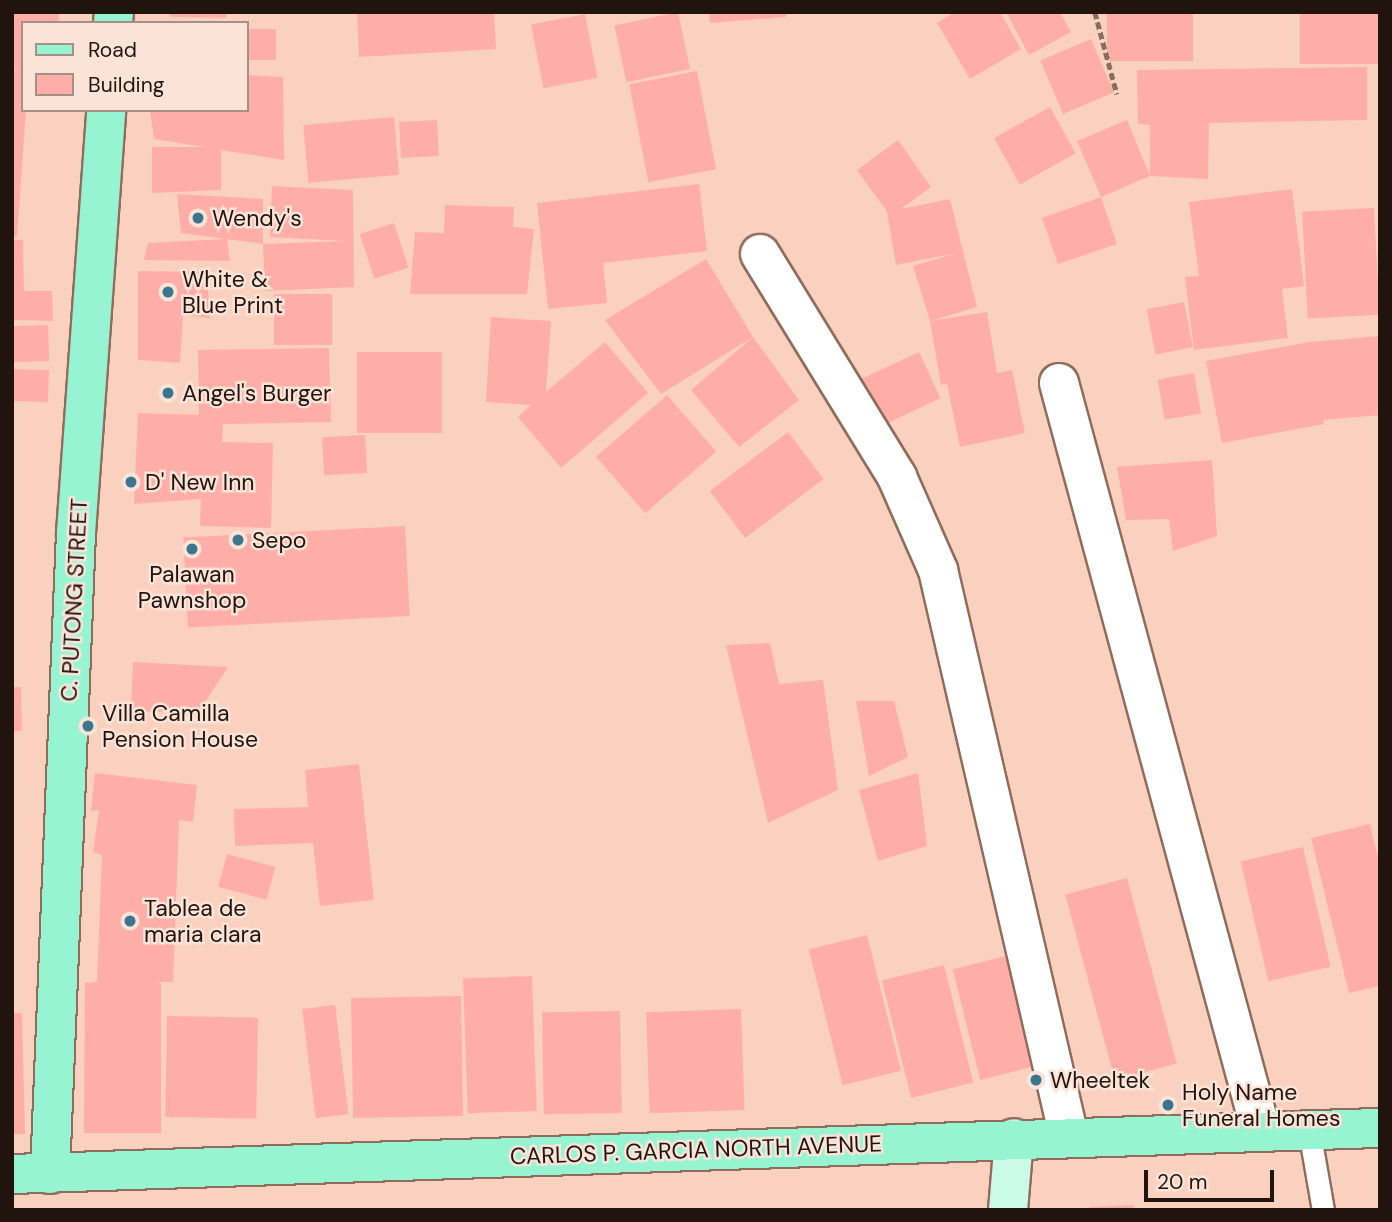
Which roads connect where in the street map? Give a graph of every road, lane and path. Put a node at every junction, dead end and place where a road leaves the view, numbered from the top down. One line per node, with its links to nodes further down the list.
1 (1095, 12): 2 (path)
2 (1116, 94)
3 (106, 112): 12 (main road, C. PUTONG STREET)
4 (760, 254): 9 (street)
5 (1059, 383): 8 (street)
6 (1380, 1128): 7 (main road, CARLOS P. GARCIA NORTH AVENUE)
7 (1309, 1130): 8 (main road, CARLOS P. GARCIA NORTH AVENUE); 14 (lane)
8 (1261, 1131): 9 (main road, CARLOS P. GARCIA NORTH AVENUE)
9 (1069, 1137): 10 (main road, CARLOS P. GARCIA NORTH AVENUE)
10 (1014, 1138): 12 (main road, CARLOS P. GARCIA NORTH AVENUE); 13 (main road)
11 (12, 1174): 12 (main road, CARLOS P. GARCIA NORTH AVENUE)
12 (50, 1174)
13 (1008, 1210)
14 (1323, 1210)

